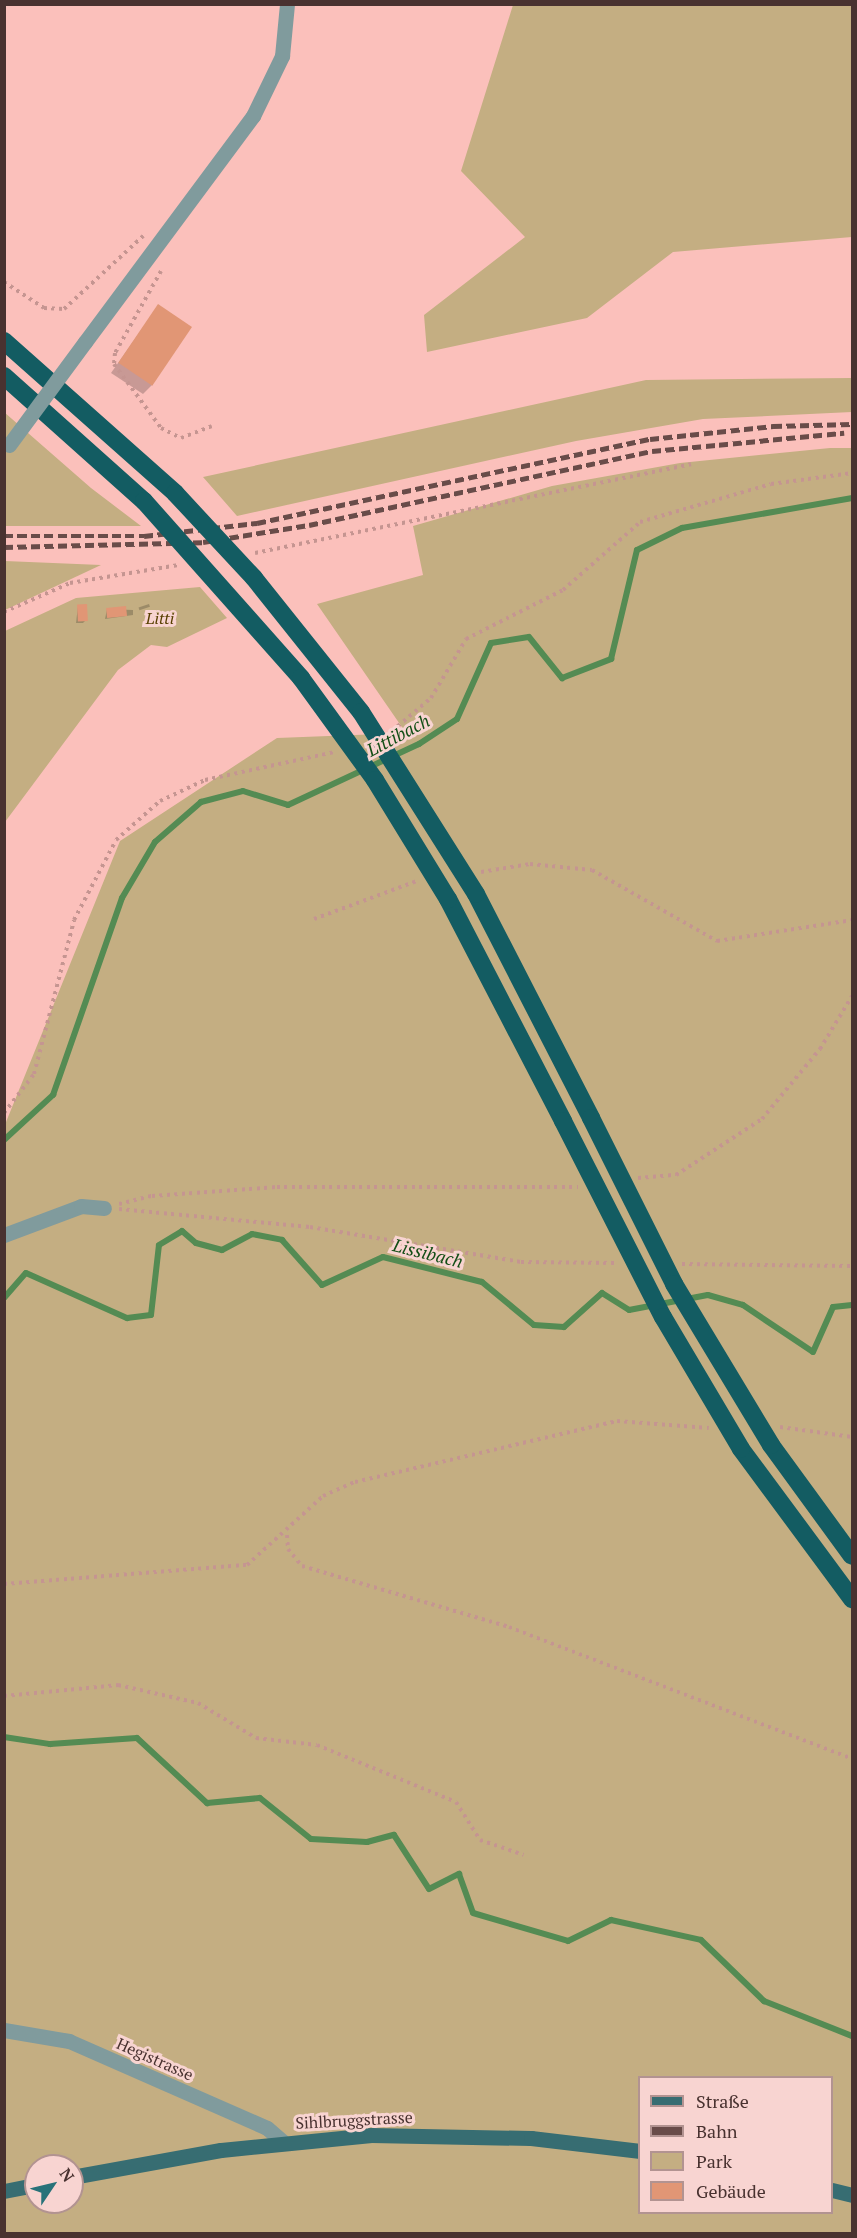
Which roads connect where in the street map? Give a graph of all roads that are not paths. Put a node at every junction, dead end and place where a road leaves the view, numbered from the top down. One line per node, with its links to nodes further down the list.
1 (287, 4): 4 (street, bridge)
2 (4, 341): 7 (highway, bridge)
3 (4, 376): 8 (highway, bridge)
4 (7, 448)
5 (104, 1208): 6 (street)
6 (4, 1234)
7 (852, 1556)
8 (852, 1599)
9 (4, 2030): 10 (street, Hegistrasse)
10 (283, 2142): 11 (main road, Sihlbruggstrasse); 12 (main road, Sihlbruggstrasse)
11 (638, 2151)
12 (84, 2176)
13 (24, 2187): 15 (main road)
14 (833, 2190): 16 (main road)
15 (4, 2191)
16 (852, 2195)

